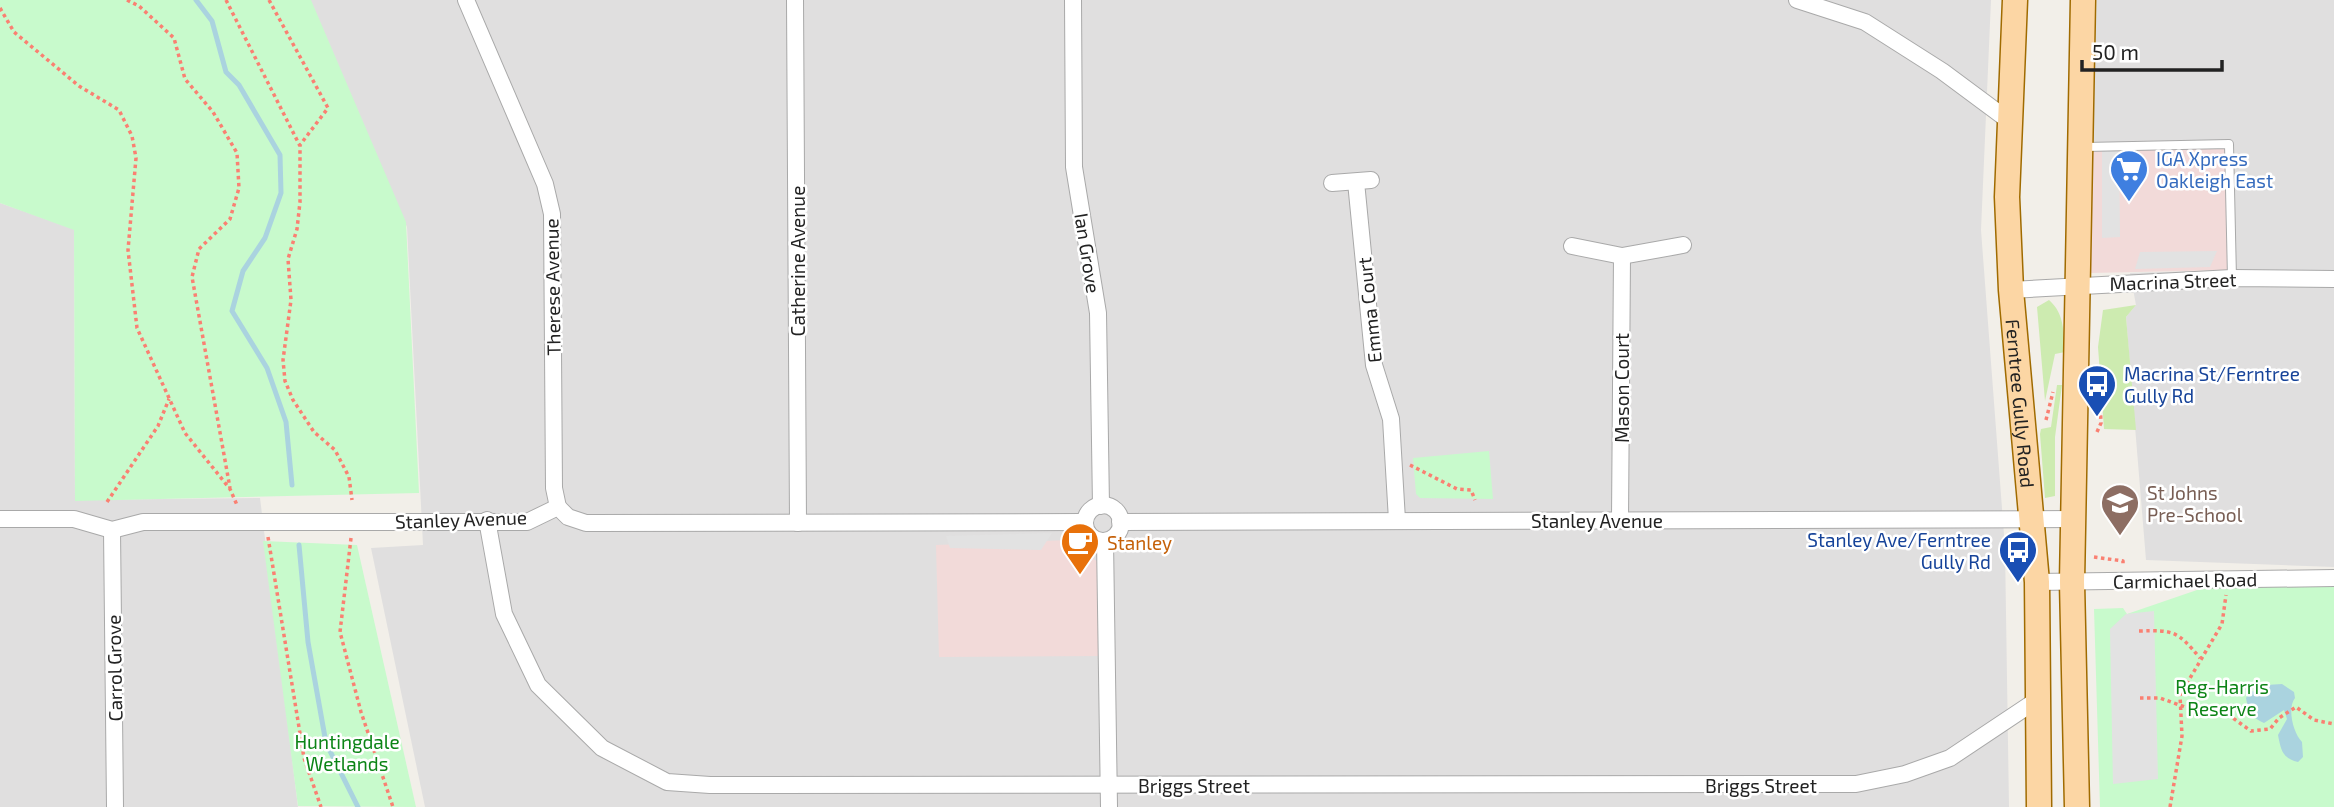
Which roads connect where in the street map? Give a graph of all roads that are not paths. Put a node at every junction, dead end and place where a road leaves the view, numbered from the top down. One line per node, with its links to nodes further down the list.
1 (466, 0): 18 (street, Therese Avenue)
2 (795, 0): 27 (street, Catherine Avenue)
3 (1073, 0): 17 (street, Ian Grove)
4 (1797, 0): 7 (street)
5 (2015, 0): 7 (main road, Ferntree Gully Road)
6 (2083, 0): 8 (main road)
7 (2008, 120): 16 (main road, Ferntree Gully Road)
8 (2082, 147): 13 (lane); 15 (main road)
9 (1332, 183): 23 (street, Emma Court)
10 (1683, 244): 12 (street)
11 (1572, 246): 12 (street)
12 (1622, 256): 20 (street, Mason Court)
13 (2232, 278): 14 (street, Macrina Street); 15 (street, Macrina Street)
14 (2334, 279)
15 (2076, 286): 16 (street, Macrina Street); 21 (main road)
16 (2011, 290): 24 (main road, Ferntree Gully Road)
17 (1101, 506): 25 (street); 26 (street)
18 (558, 507): 22 (street, Stanley Avenue); 27 (street)
19 (0, 519): 28 (street, Stanley Avenue)
20 (1620, 519): 23 (street, Stanley Avenue); 24 (street, Stanley Avenue)
21 (2074, 519): 24 (street, Stanley Avenue); 32 (main road)
22 (487, 520): 28 (street, Stanley Avenue); 34 (street, Briggs Street)
23 (1397, 520): 26 (street, Stanley Avenue)
24 (2033, 520): 31 (main road, Ferntree Gully Road)
25 (1085, 522): 27 (street); 29 (street)
26 (1120, 522): 29 (street)
27 (798, 523)
28 (112, 530): 35 (street, Carrol Grove)
29 (1105, 541): 34 (street)
30 (2334, 578): 32 (street, Carmichael Road)
31 (2037, 582): 32 (street, Carmichael Road); 33 (main road, Ferntree Gully Road)
32 (2072, 582): 38 (main road)
33 (2037, 699): 34 (street, Briggs Street); 37 (main road, Ferntree Gully Road)
34 (1109, 785): 36 (street)
35 (115, 807)
36 (1109, 807)
37 (2039, 807)
38 (2077, 807)

